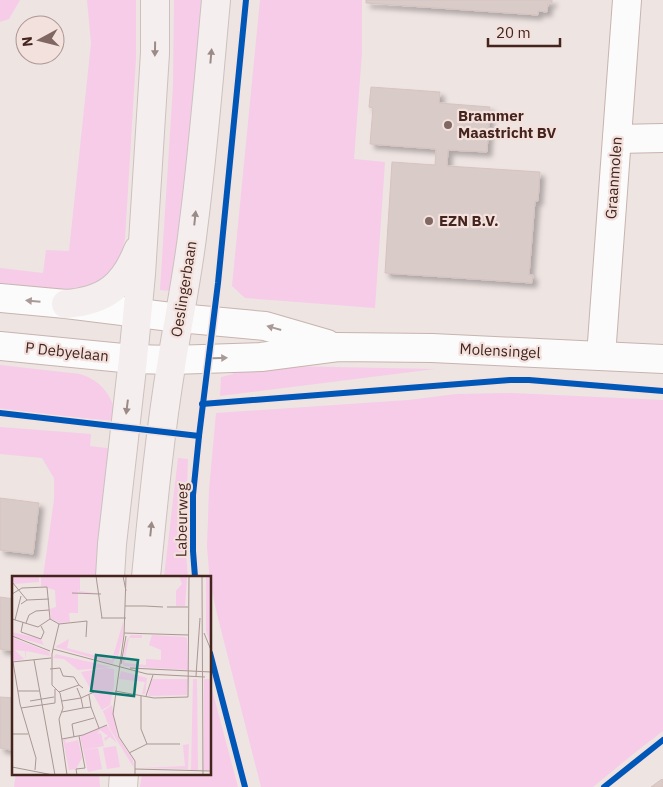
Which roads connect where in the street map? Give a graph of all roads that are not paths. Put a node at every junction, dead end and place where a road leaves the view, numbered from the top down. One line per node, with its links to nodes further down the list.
1 (156, 0): 6 (main road, one-way to 6)
2 (216, 0): 10 (main road, Oeslingerbaan, one-way to 2)
3 (626, 0): 4 (street, Graanmolen)
4 (617, 138): 5 (street); 13 (street, Graanmolen)
5 (663, 138)
6 (143, 237): 8 (main road); 9 (main road)
7 (0, 298): 8 (street, one-way to 7)
8 (66, 304): 9 (street, Molensingel)
9 (137, 313): 10 (street, Molensingel); 14 (main road)
10 (179, 318): 12 (street, Molensingel, one-way to 10); 16 (main road, Oeslingerbaan)
11 (0, 346): 14 (street, P Debyelaan)
12 (338, 347): 13 (street, Molensingel); 16 (street, Molensingel, one-way to 12)
13 (601, 356): 15 (street, Molensingel)
14 (133, 359): 16 (street, Molensingel); 17 (main road, one-way to 17)
15 (663, 359)
16 (172, 360): 18 (main road, Oeslingerbaan, one-way to 16)
17 (110, 576)
18 (146, 576)
19 (112, 774): 21 (main road)
20 (124, 774): 22 (main road)
21 (113, 787)
22 (122, 787)

